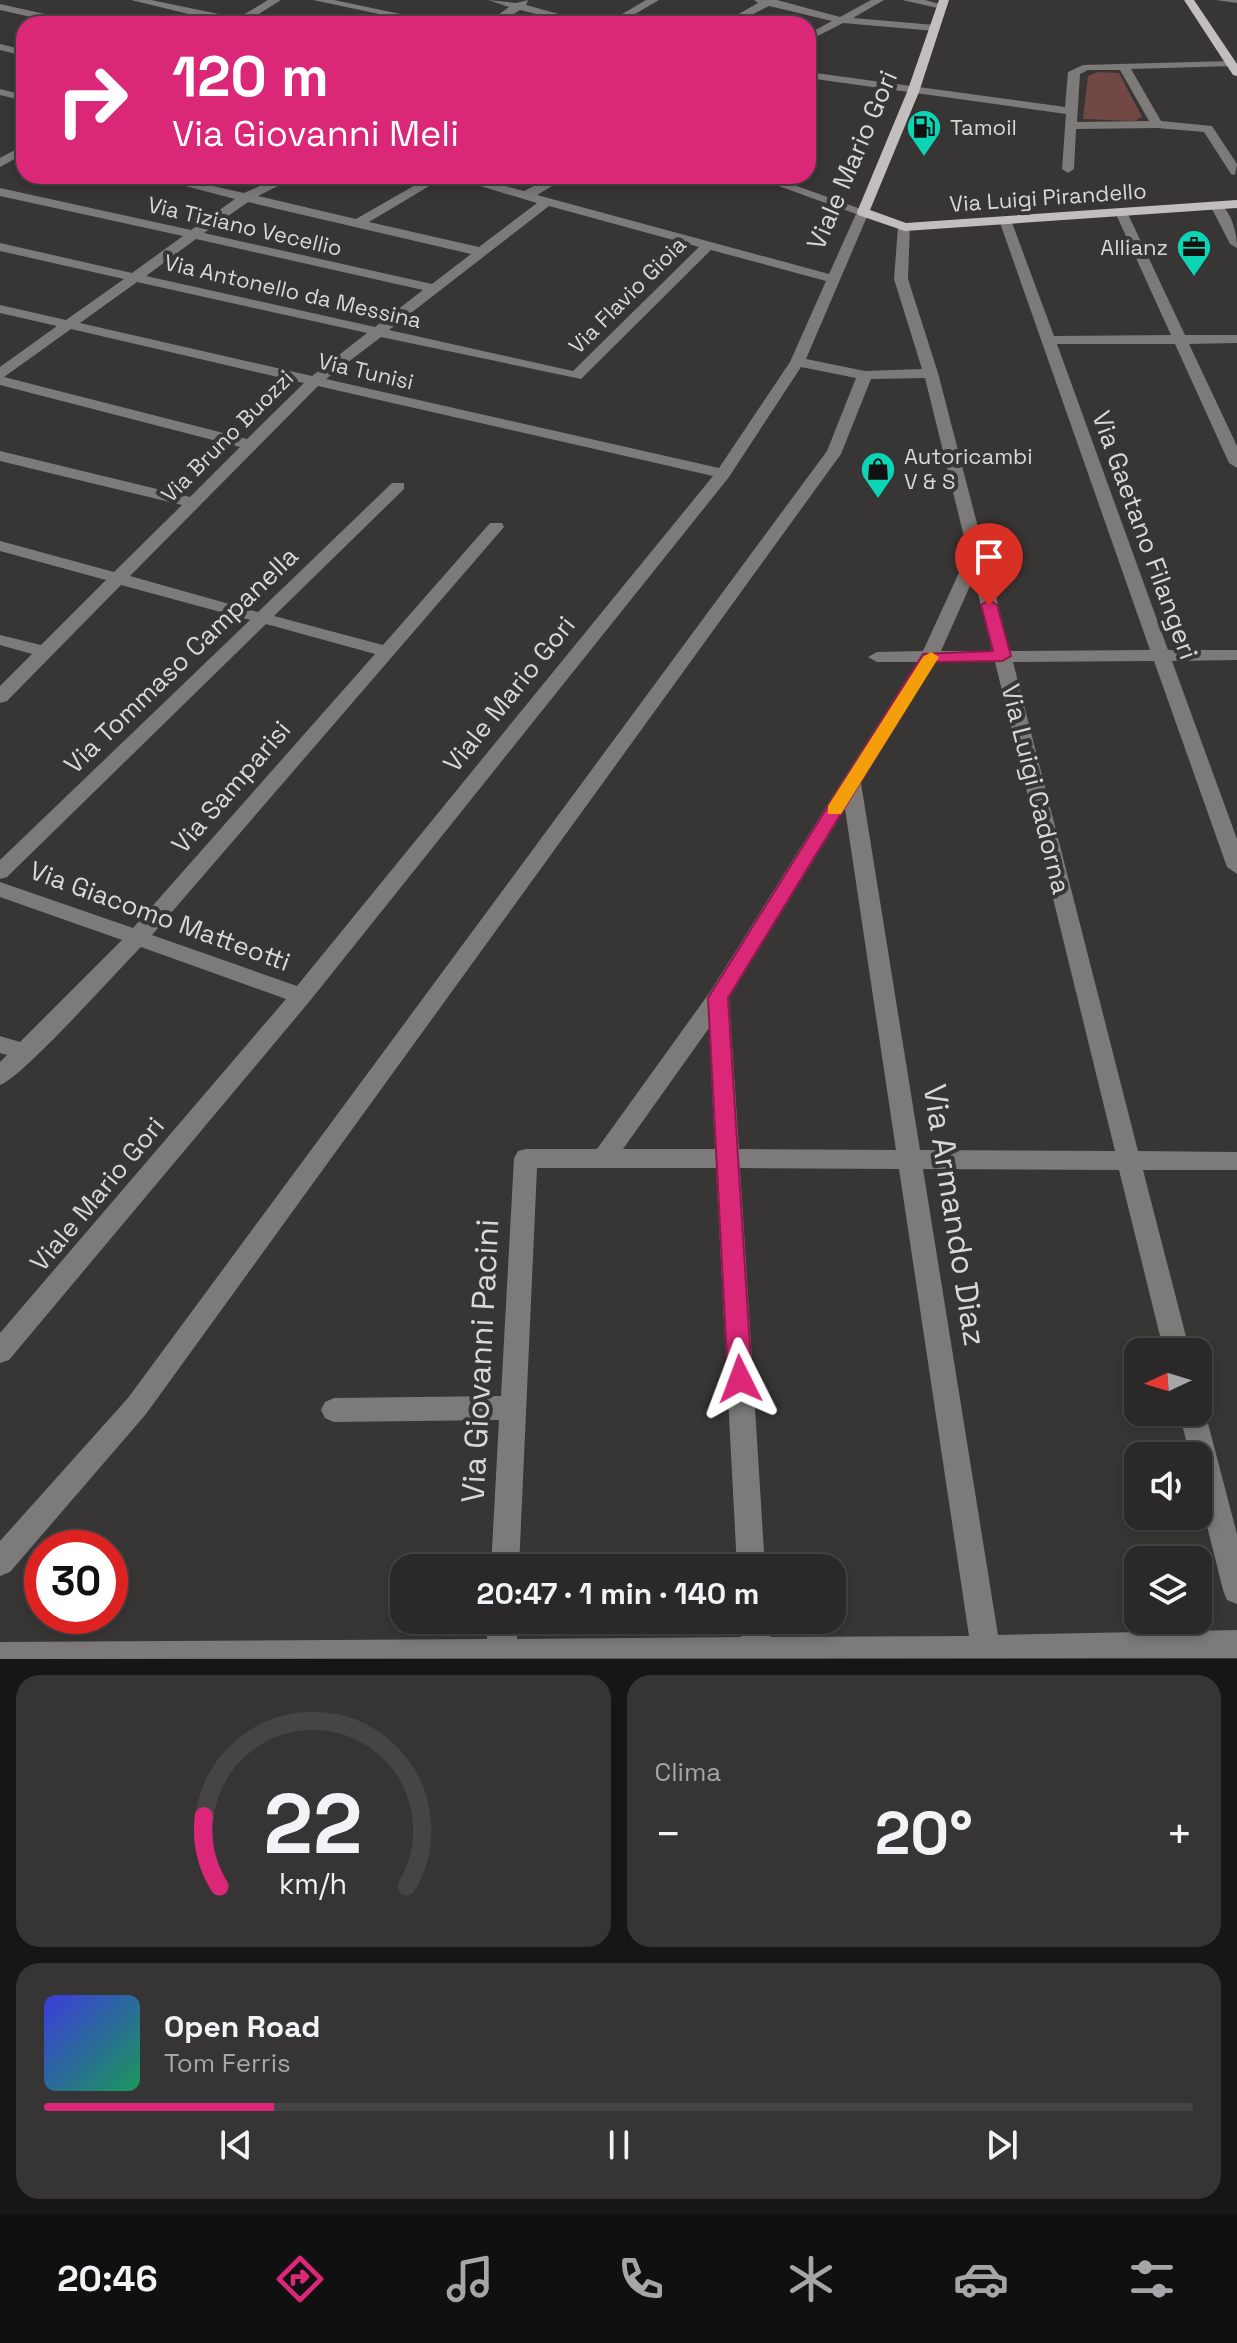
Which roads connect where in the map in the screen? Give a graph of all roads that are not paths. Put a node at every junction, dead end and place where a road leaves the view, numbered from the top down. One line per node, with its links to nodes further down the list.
1 (136, 0): 16 (street)
2 (276, 0): 17 (street)
3 (318, 0): 18 (street)
4 (493, 0): 12 (street)
5 (654, 0): 21 (street)
6 (879, 0): 23 (street)
7 (907, 0): 13 (street)
8 (1189, 0): 27 (main road)
9 (1221, 0): 10 (street)
10 (1237, 0)
11 (766, 1): 22 (street); 23 (street)
12 (523, 3): 19 (street); 20 (street)
13 (943, 3): 24 (main road, Viale Mario Gori)
14 (0, 7): 15 (street)
15 (40, 16)
16 (210, 16)
17 (252, 16)
18 (401, 16)
19 (503, 16)
20 (564, 16)
21 (625, 16)
22 (740, 16)
23 (840, 20): 24 (street); 25 (street)
24 (935, 28): 29 (main road, Viale Mario Gori)
25 (816, 34)
26 (1123, 66): 27 (street); 30 (street); 31 (street)
27 (1234, 69)
28 (816, 76): 29 (street)
29 (913, 92): 30 (street); 49 (main road, Viale Mario Gori)
30 (1071, 111): 32 (street)
31 (1157, 124): 32 (street); 36 (street)
32 (1070, 126): 35 (street)
33 (16, 149): 34 (street)
34 (0, 163)
35 (1068, 169)
36 (1235, 171)
37 (188, 184): 45 (street)
38 (274, 184): 45 (street)
39 (426, 184): 52 (street)
40 (482, 184): 44 (street)
41 (548, 184): 44 (street)
42 (781, 184): 49 (street)
43 (0, 192): 54 (street, Via Tiziano Vecellio)
44 (525, 196): 46 (street)
45 (246, 197): 52 (street); 54 (street)
46 (546, 202): 56 (street); 58 (street, Via Bruno Buozzi)
47 (1237, 204): 48 (main road, Via Luigi Pirandello)
48 (1216, 205): 50 (main road, Via Luigi Pirandello); 55 (street)
49 (863, 212): 53 (main road, Via Luigi Pirandello); 60 (street, Viale Mario Gori)
50 (1121, 212): 51 (main road, Via Luigi Pirandello); 65 (street)
51 (1005, 220): 53 (main road, Via Luigi Pirandello); 67 (street, Via Gaetano Filangeri)
52 (358, 223): 58 (street)
53 (905, 227): 69 (street, Via Luigi Cadorna)
54 (192, 234): 59 (street); 61 (street, Via Tiziano Vecellio)
55 (1237, 244)
56 (708, 246): 60 (street); 72 (street, Via Flavio Gioia)
57 (0, 247): 59 (street, Via Antonello da Messina)
58 (481, 252): 61 (street, Via Bruno Buozzi)
59 (133, 277): 63 (street); 64 (street, Via Antonello da Messina)
60 (833, 279): 68 (street, Viale Mario Gori)
61 (433, 288): 64 (street, Via Bruno Buozzi)
62 (0, 309): 63 (street, Via Tunisi)
63 (66, 325): 70 (street); 74 (street, Via Tunisi)
64 (377, 332): 72 (street, Via Antonello da Messina); 74 (street, Via Bruno Buozzi)
65 (1180, 339): 66 (street); 67 (street); 77 (street)
66 (1237, 339)
67 (1048, 340): 89 (street, Via Gaetano Filangeri)
68 (797, 362): 71 (street); 78 (street, Viale Mario Gori)
69 (931, 373): 71 (street); 83 (street, Via Luigi Cadorna)
70 (0, 374)
71 (865, 375): 117 (street)
72 (576, 376)
73 (0, 381): 75 (street)
74 (314, 381): 75 (street, Via Bruno Buozzi); 78 (street, Via Tunisi)
75 (248, 444): 80 (street, Via Bruno Buozzi)
76 (0, 456): 80 (street)
77 (1237, 463)
78 (723, 474): 100 (street, Viale Mario Gori)
79 (398, 486): 85 (street, Via Tommaso Campanella)
80 (191, 502): 84 (street, Via Bruno Buozzi)
81 (496, 527): 88 (street, Via Samparisi)
82 (0, 546): 84 (street)
83 (976, 553): 91 (street, Via Luigi Cadorna); 93 (street)
84 (116, 576): 85 (street); 87 (street, Via Bruno Buozzi)
85 (263, 617): 88 (street); 97 (street, Via Tommaso Campanella)
86 (0, 640): 87 (street)
87 (42, 651): 94 (street, Via Bruno Buozzi)
88 (386, 652): 99 (street, Via Samparisi)
89 (1161, 655): 90 (street); 91 (street); 96 (street, Via Gaetano Filangeri)
90 (1237, 655)
91 (1002, 656): 93 (street); 108 (street, Via Luigi Cadorna)
92 (877, 657): 93 (street)
93 (929, 657): 95 (street)
94 (0, 697)
95 (851, 783): 101 (street); 107 (street, Via Armando Diaz)
96 (1237, 867)
97 (0, 872)
98 (0, 889): 99 (street, Via Giacomo Matteotti)
99 (135, 940): 100 (street, Via Giacomo Matteotti); 103 (street, Via Samparisi)
100 (301, 996): 111 (street, Viale Mario Gori)
101 (718, 998): 105 (street); 106 (street)
102 (0, 1044): 103 (street)
103 (25, 1052): 104 (street, Via Samparisi)
104 (0, 1076)
105 (604, 1158): 106 (street); 112 (street, Via Giovanni Pacini)
106 (727, 1158): 107 (street); 116 (street)
107 (910, 1160): 108 (street); 123 (street, Via Armando Diaz)
108 (1129, 1160): 109 (street); 110 (street, Via Luigi Cadorna)
109 (1237, 1161)
110 (1174, 1338)
111 (0, 1352)
112 (514, 1408): 113 (street); 115 (street, Via Giovanni Pacini)
113 (334, 1410)
114 (1196, 1426): 118 (street)
115 (506, 1554)
116 (750, 1554)
117 (0, 1562)
118 (1237, 1590)
119 (502, 1634): 122 (street)
120 (755, 1635): 122 (street); 123 (street)
121 (1237, 1644): 123 (street)
122 (501, 1653): 124 (street)
123 (987, 1654)
124 (0, 1657)

